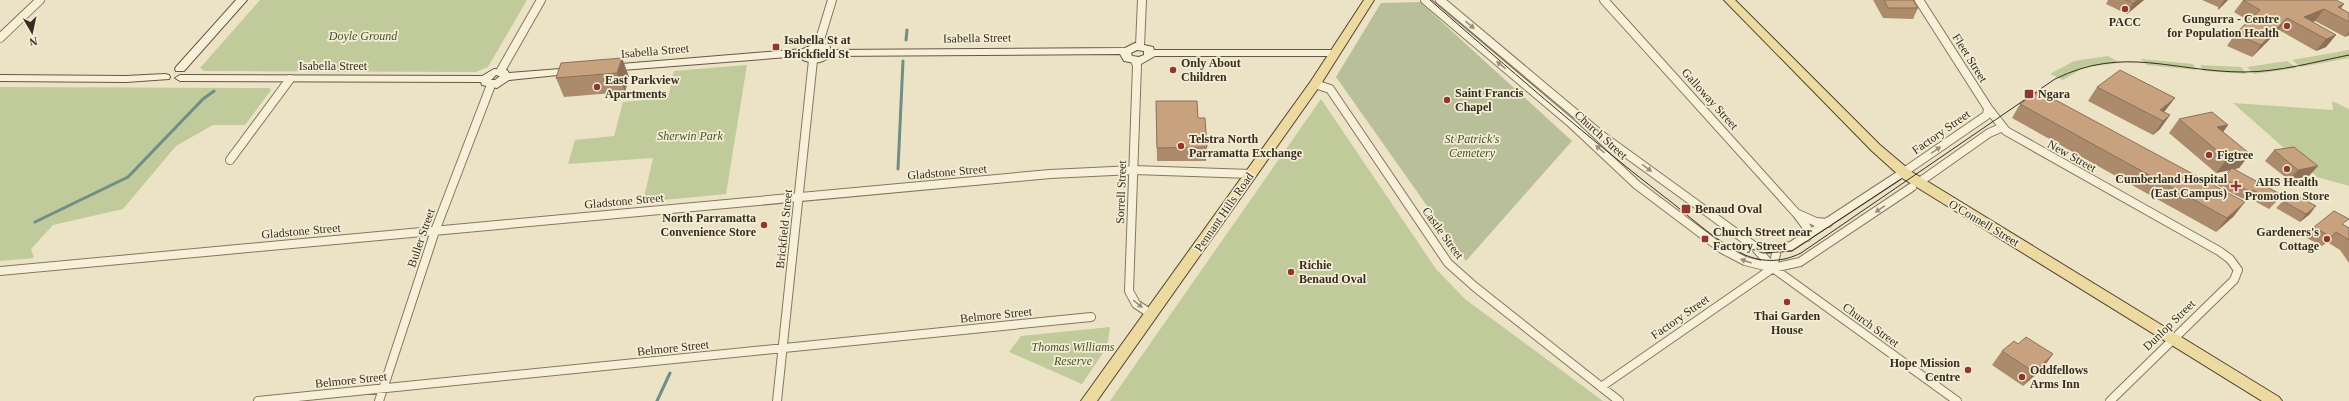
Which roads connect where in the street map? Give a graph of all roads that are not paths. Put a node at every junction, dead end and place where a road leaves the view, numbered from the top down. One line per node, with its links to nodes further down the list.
1 (40, 0): 13 (street)
2 (242, 0): 22 (street)
3 (541, 0): 23 (street)
4 (832, 0): 14 (street)
5 (1142, 0): 15 (street)
6 (1369, 0): 19 (main road, Pennant Hills Road)
7 (1425, 0): 43 (street, Church Street, one-way to 7)
8 (1440, 0): 40 (street, Church Street, one-way to 40)
9 (1604, 0): 36 (street, Galloway Street)
10 (1720, 0): 33 (main road, O'Connell Street)
11 (1729, 0): 33 (main road, O'Connell Street)
12 (1919, 0): 28 (street, Fleet Street)
13 (0, 38)
14 (818, 46): 17 (street); 20 (street)
15 (1140, 46): 16 (street, Isabella Street); 18 (street)
16 (1127, 50): 17 (street, Isabella Street); 21 (street)
17 (827, 53): 20 (street)
18 (1151, 53): 19 (street); 21 (street)
19 (1335, 53): 27 (main road, Pennant Hills Road)
20 (809, 56): 23 (street, Isabella Street); 35 (street, Brickfield Street)
21 (1135, 61): 31 (street, Sorrell Street)
22 (180, 74): 24 (street, Isabella Street); 25 (street, Isabella Street)
23 (503, 74): 26 (street)
24 (0, 78)
25 (290, 79): 26 (street, Isabella Street); 30 (street)
26 (488, 82): 38 (street, Buller Street)
27 (1315, 84): 32 (main road, Pennant Hills Road); 49 (street, Castle Street)
28 (1988, 108): 29 (street, Fleet Street); 33 (street, Factory Street, one-way to 28)
29 (2003, 127): 34 (street, Factory Street); 42 (street, New Street)
30 (230, 160)
31 (1134, 170): 32 (street, Gladstone Street); 35 (street, Gladstone Street); 45 (street, Sorrell Street, one-way to 45)
32 (1251, 174): 45 (main road, Pennant Hills Road)
33 (1901, 174): 34 (main road, O'Connell Street); 37 (street, Factory Street)
34 (1915, 185): 43 (street, Factory Street, one-way to 43); 47 (main road, O'Connell Street)
35 (800, 196): 38 (street, Gladstone Street); 48 (street, Brickfield Street)
36 (1797, 214): 37 (street, Galloway Street); 39 (street, Galloway Street)
37 (1829, 223): 39 (street, Factory Street)
38 (435, 231): 44 (street, Gladstone Street); 50 (street, Buller Street)
39 (1807, 237): 41 (street, Factory Street)
40 (1754, 246): 41 (street, Church Street); 43 (street, Church Street)
41 (1777, 249): 43 (street)
42 (2234, 264): 47 (street, Dunlop Street)
43 (1773, 268): 49 (street, Factory Street); 56 (street, Church Street)
44 (0, 272)
45 (1151, 314): 54 (main road, Pennant Hills Road)
46 (1091, 318): 48 (street, Belmore Street)
47 (2169, 342): 57 (street, Dunlop Street); 58 (main road, O'Connell Street); 59 (main road, O'Connell Street)
48 (782, 350): 50 (street, Belmore Street); 53 (street, Brickfield Street)
49 (1601, 387): 55 (street, Castle Street)
50 (383, 389): 51 (street, Belmore Street); 52 (street, Buller Street)
51 (258, 401)
52 (379, 401)
53 (777, 401)
54 (1089, 401)
55 (1619, 401)
56 (1957, 401)
57 (2110, 401)
58 (2259, 401)
59 (2274, 401)

